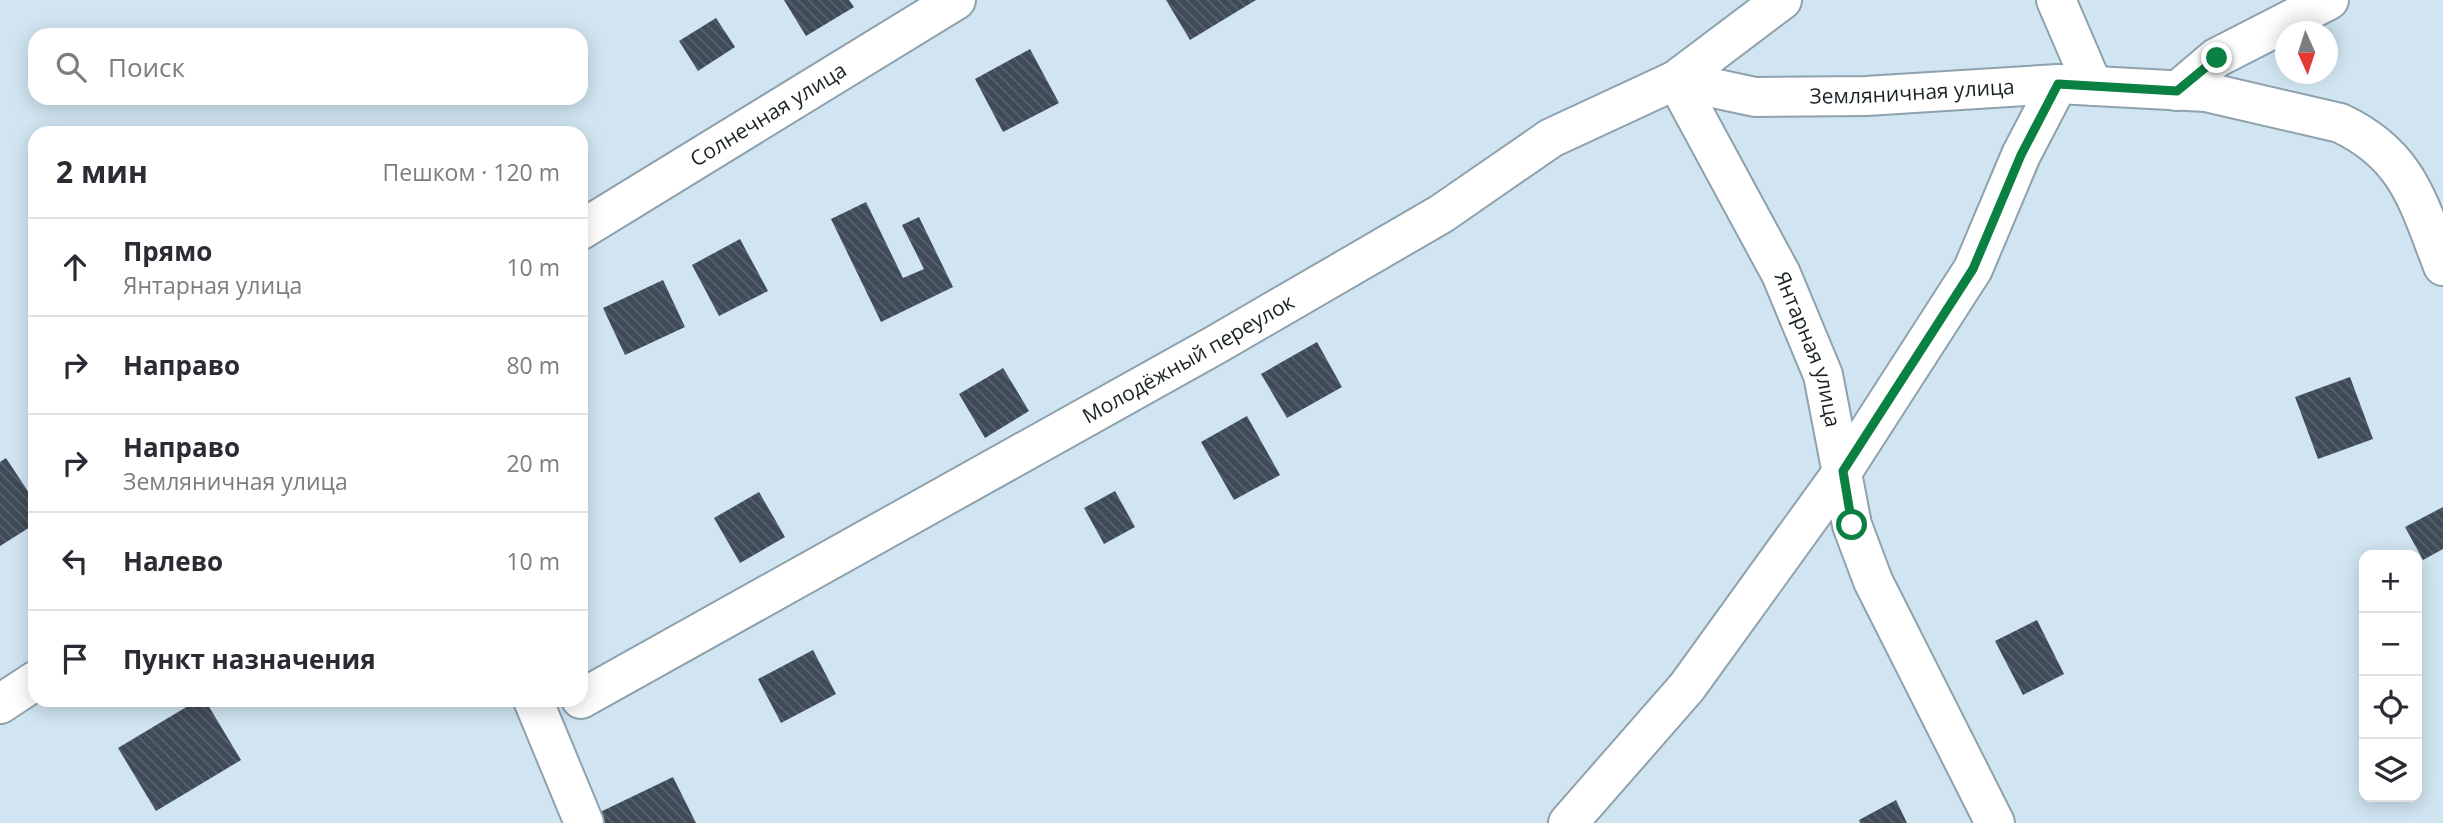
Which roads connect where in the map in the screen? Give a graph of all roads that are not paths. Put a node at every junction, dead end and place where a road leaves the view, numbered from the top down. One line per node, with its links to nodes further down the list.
1 (956, 0): 8 (street, Солнечная улица)
2 (1782, 0): 5 (street, Молодёжный переулок)
3 (2056, 0): 6 (street)
4 (2329, 0): 7 (street)
5 (1676, 80): 6 (street, Земляничная улица); 10 (street, Янтарная улица); 12 (street, Молодёжный переулок)
6 (2076, 85): 7 (street, Земляничная улица); 10 (street)
7 (2177, 91): 9 (street, Земляничная улица)
8 (588, 225)
9 (2443, 266)
10 (1843, 471): 16 (street); 17 (street, Янтарная улица)
11 (28, 686): 13 (street)
12 (588, 695)
13 (0, 704)
14 (538, 710): 15 (street)
15 (584, 823)
16 (1568, 823)
17 (1994, 823)

